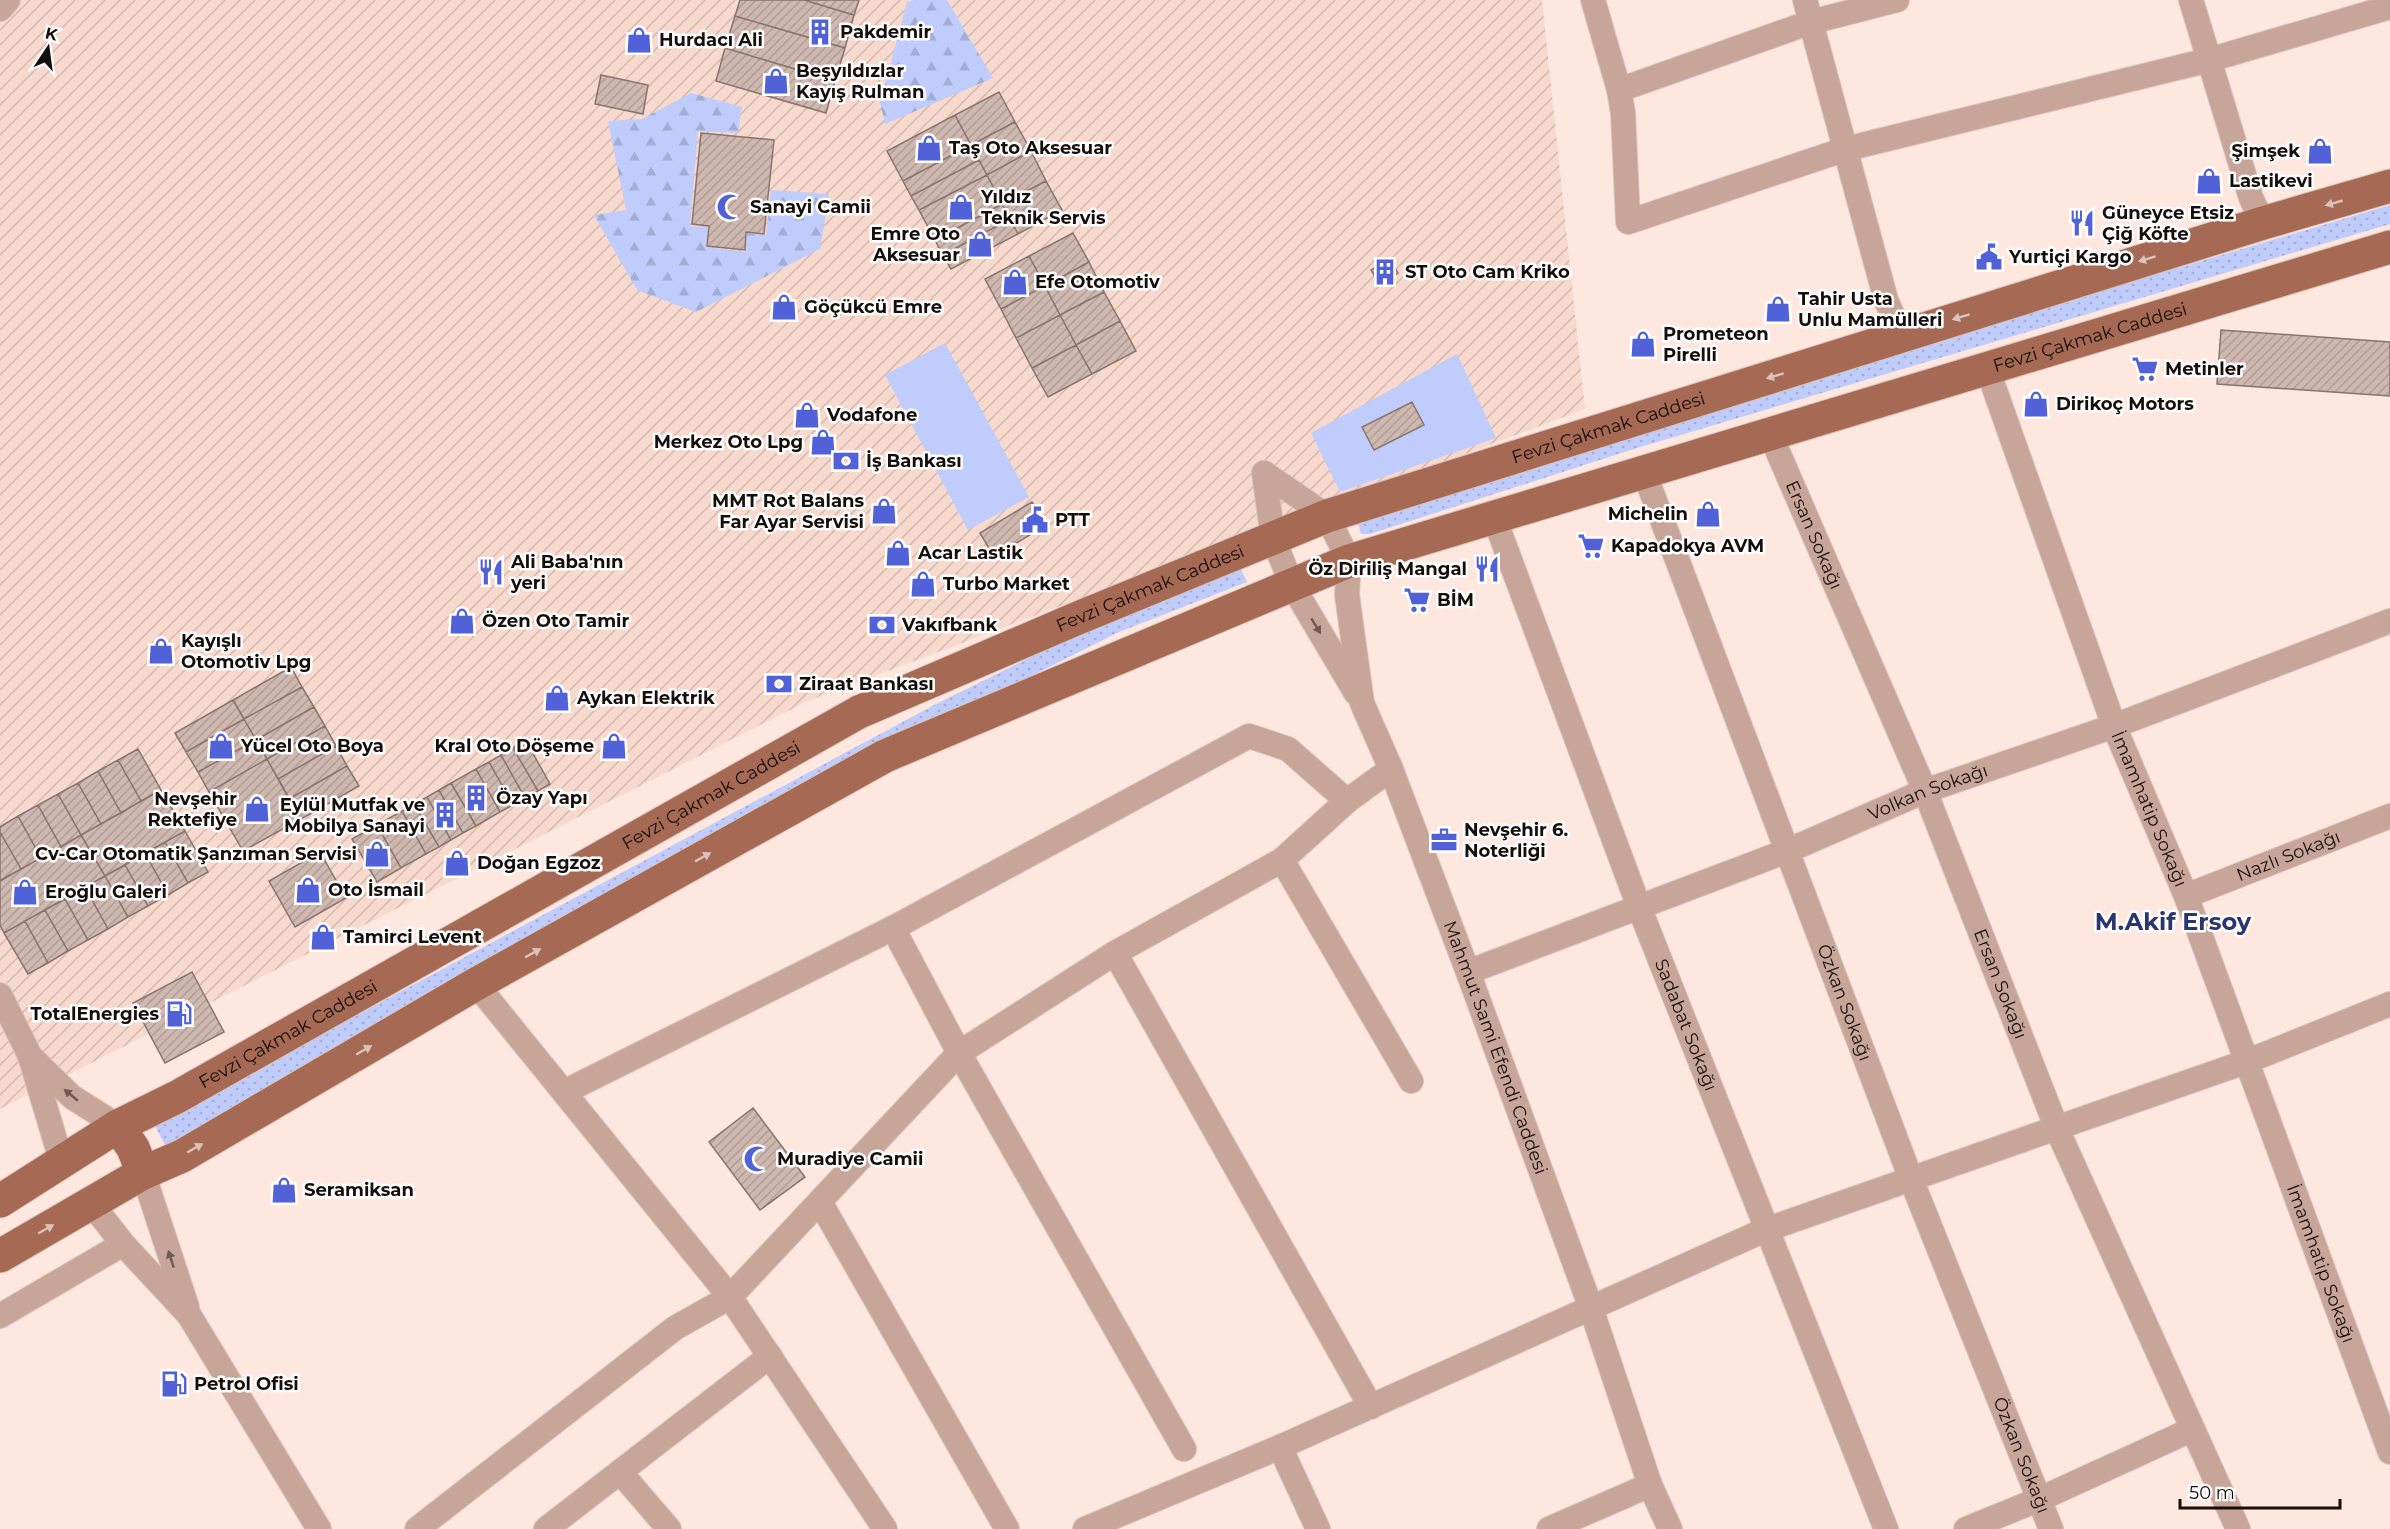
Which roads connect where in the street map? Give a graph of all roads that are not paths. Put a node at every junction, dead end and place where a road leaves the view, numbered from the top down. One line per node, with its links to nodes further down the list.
1 (8, 0): 6 (street)
2 (1593, 0): 9 (street)
3 (1897, 0): 7 (street)
4 (2191, 0): 8 (street)
5 (2390, 7): 8 (street)
6 (0, 9)
7 (1808, 11): 9 (street); 10 (street)
8 (2209, 60): 10 (street); 12 (street)
9 (1619, 90): 10 (street)
10 (1845, 150): 14 (street)
11 (2390, 186): 12 (main road, Fevzi Çakmak Caddesi, one-way to 12)
12 (2263, 223): 14 (main road, Fevzi Çakmak Caddesi, one-way to 14)
13 (2390, 247): 15 (main road, Fevzi Çakmak Caddesi)
14 (1902, 336): 18 (main road, Fevzi Çakmak Caddesi, one-way to 18)
15 (1987, 368): 16 (main road, Fevzi Çakmak Caddesi); 25 (street, İmamhatip Sokağı)
16 (1771, 436): 17 (main road, Fevzi Çakmak Caddesi); 27 (street, Ersan Sokağı)
17 (1644, 472): 19 (main road, Fevzi Çakmak Caddesi); 30 (street, Özkan Sokağı)
18 (1327, 516): 20 (main road, Fevzi Çakmak Caddesi); 20 (street); 21 (street)
19 (1494, 517): 21 (main road, Fevzi Çakmak Caddesi); 33 (street, Sadabat Sokağı)
20 (1273, 538): 22 (street); 45 (main road, Fevzi Çakmak Caddesi)
21 (1348, 561): 22 (main road, Fevzi Çakmak Caddesi); 24 (street, Mahmut Sami Efendi Caddesi)
22 (1292, 585): 24 (street, one-way to 24); 37 (main road, Fevzi Çakmak Caddesi, one-way to 22)
23 (2390, 621): 25 (street, Volkan Sokağı)
24 (1362, 703): 26 (street, Mahmut Sami Efendi Caddesi)
25 (2114, 726): 27 (street, Volkan Sokağı); 32 (street, İmamhatip Sokağı)
26 (1391, 769): 28 (street); 36 (street, Mahmut Sami Efendi Caddesi)
27 (1925, 791): 30 (street, Volkan Sokağı); 46 (street, Ersan Sokağı)
28 (1347, 801): 31 (street); 34 (street)
29 (2390, 816): 32 (street, Nazlı Sokağı)
30 (1787, 851): 33 (street, Volkan Sokağı); 49 (street, Özkan Sokağı)
31 (1282, 860): 35 (street); 43 (street)
32 (2186, 896): 42 (street, İmamhatip Sokağı)
33 (1639, 907): 36 (street, Volkan Sokağı); 53 (street, Sadabat Sokağı)
34 (893, 928): 40 (street); 44 (street)
35 (1115, 953): 40 (street); 61 (street)
36 (1468, 972): 57 (street, Mahmut Sami Efendi Caddesi)
37 (476, 984): 44 (street); 48 (main road, Fevzi Çakmak Caddesi, one-way to 37)
38 (0, 995): 41 (street)
39 (2390, 1004): 42 (street)
40 (959, 1053): 52 (street); 64 (street)
41 (30, 1056): 45 (street, one-way to 41); 47 (street)
42 (2248, 1061): 46 (street); 65 (street, İmamhatip Sokağı)
43 (1411, 1081)
44 (564, 1092): 56 (street)
45 (118, 1126): 47 (main road, Fevzi Çakmak Caddesi); 48 (main road)
46 (2057, 1129): 49 (street); 62 (street, Ersan Sokağı)
47 (61, 1160): 50 (main road, Fevzi Çakmak Caddesi); 51 (main road)
48 (143, 1173): 51 (main road, Fevzi Çakmak Caddesi); 58 (street, one-way to 48)
49 (1911, 1179): 53 (street); 68 (street, Özkan Sokağı)
50 (0, 1201)
51 (91, 1203): 54 (street); 55 (main road, Fevzi Çakmak Caddesi, one-way to 51)
52 (820, 1203): 56 (street); 74 (street)
53 (1766, 1230): 57 (street); 79 (street, Sadabat Sokağı)
54 (123, 1244): 58 (street); 59 (street)
55 (0, 1256)
56 (730, 1297): 60 (street); 70 (street)
57 (1591, 1308): 61 (street); 67 (street, Mahmut Sami Efendi Caddesi)
58 (189, 1315): 69 (street)
59 (0, 1316)
60 (770, 1356): 66 (street); 73 (street)
61 (1371, 1407): 63 (street)
62 (2191, 1430): 68 (street); 82 (street, Ersan Sokağı)
63 (1280, 1447): 75 (street); 76 (street)
64 (1185, 1449)
65 (2390, 1452)
66 (620, 1472): 71 (street); 72 (street)
67 (1650, 1485): 77 (street); 78 (street, Mahmut Sami Efendi Caddesi)
68 (2040, 1499): 80 (street); 81 (street, Özkan Sokağı)
69 (319, 1529)
70 (417, 1529)
71 (546, 1529)
72 (669, 1529)
73 (885, 1529)
74 (1007, 1529)
75 (1085, 1529)
76 (1318, 1529)
77 (1549, 1529)
78 (1670, 1529)
79 (1886, 1529)
80 (1966, 1529)
81 (2051, 1529)
82 (2238, 1529)

